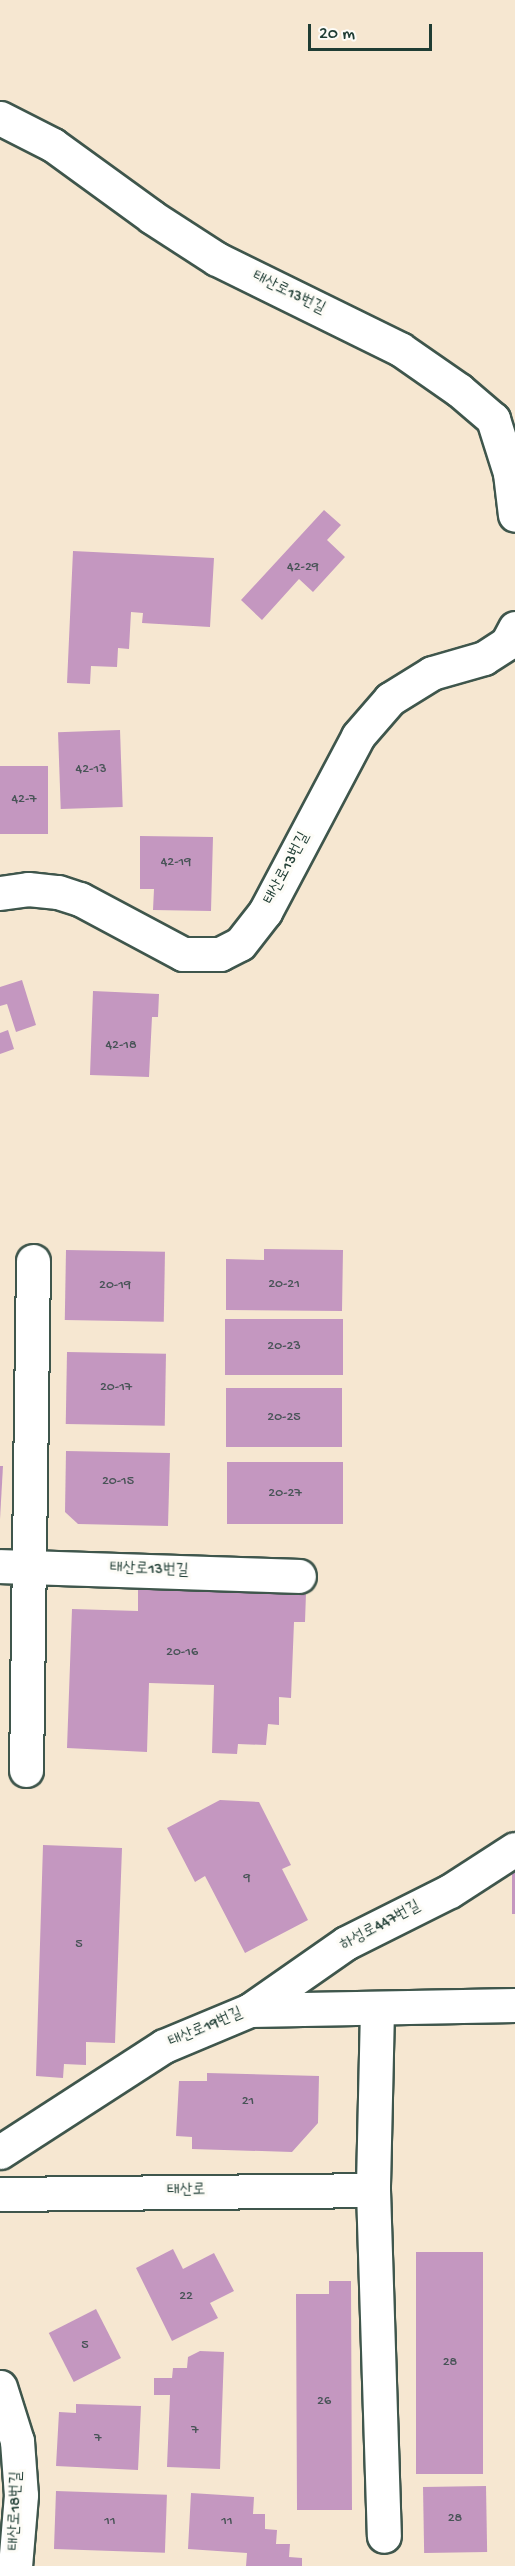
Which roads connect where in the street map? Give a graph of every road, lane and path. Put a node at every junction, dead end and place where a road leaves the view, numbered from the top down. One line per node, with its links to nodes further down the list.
1 (0, 117): 2 (street, 태산로13번길)
2 (515, 514)
3 (512, 641): 4 (street, 태산로13번길)
4 (0, 893)
5 (33, 1261): 6 (street)
6 (15, 1567): 7 (street, 태산로13번길); 8 (street)
7 (299, 1576)
8 (26, 1770)
9 (515, 1849): 12 (street, 하성로447번길)
10 (515, 2005): 11 (street, 태산로19번길)
11 (377, 2009): 12 (street, 태산로19번길); 14 (street)
12 (250, 2010): 13 (street, 태산로19번길)
13 (0, 2152)
14 (373, 2190): 15 (street, 태산로); 17 (street)
15 (0, 2194)
16 (0, 2387): 18 (street, 태산로18번길)
17 (384, 2536)
18 (15, 2566)

